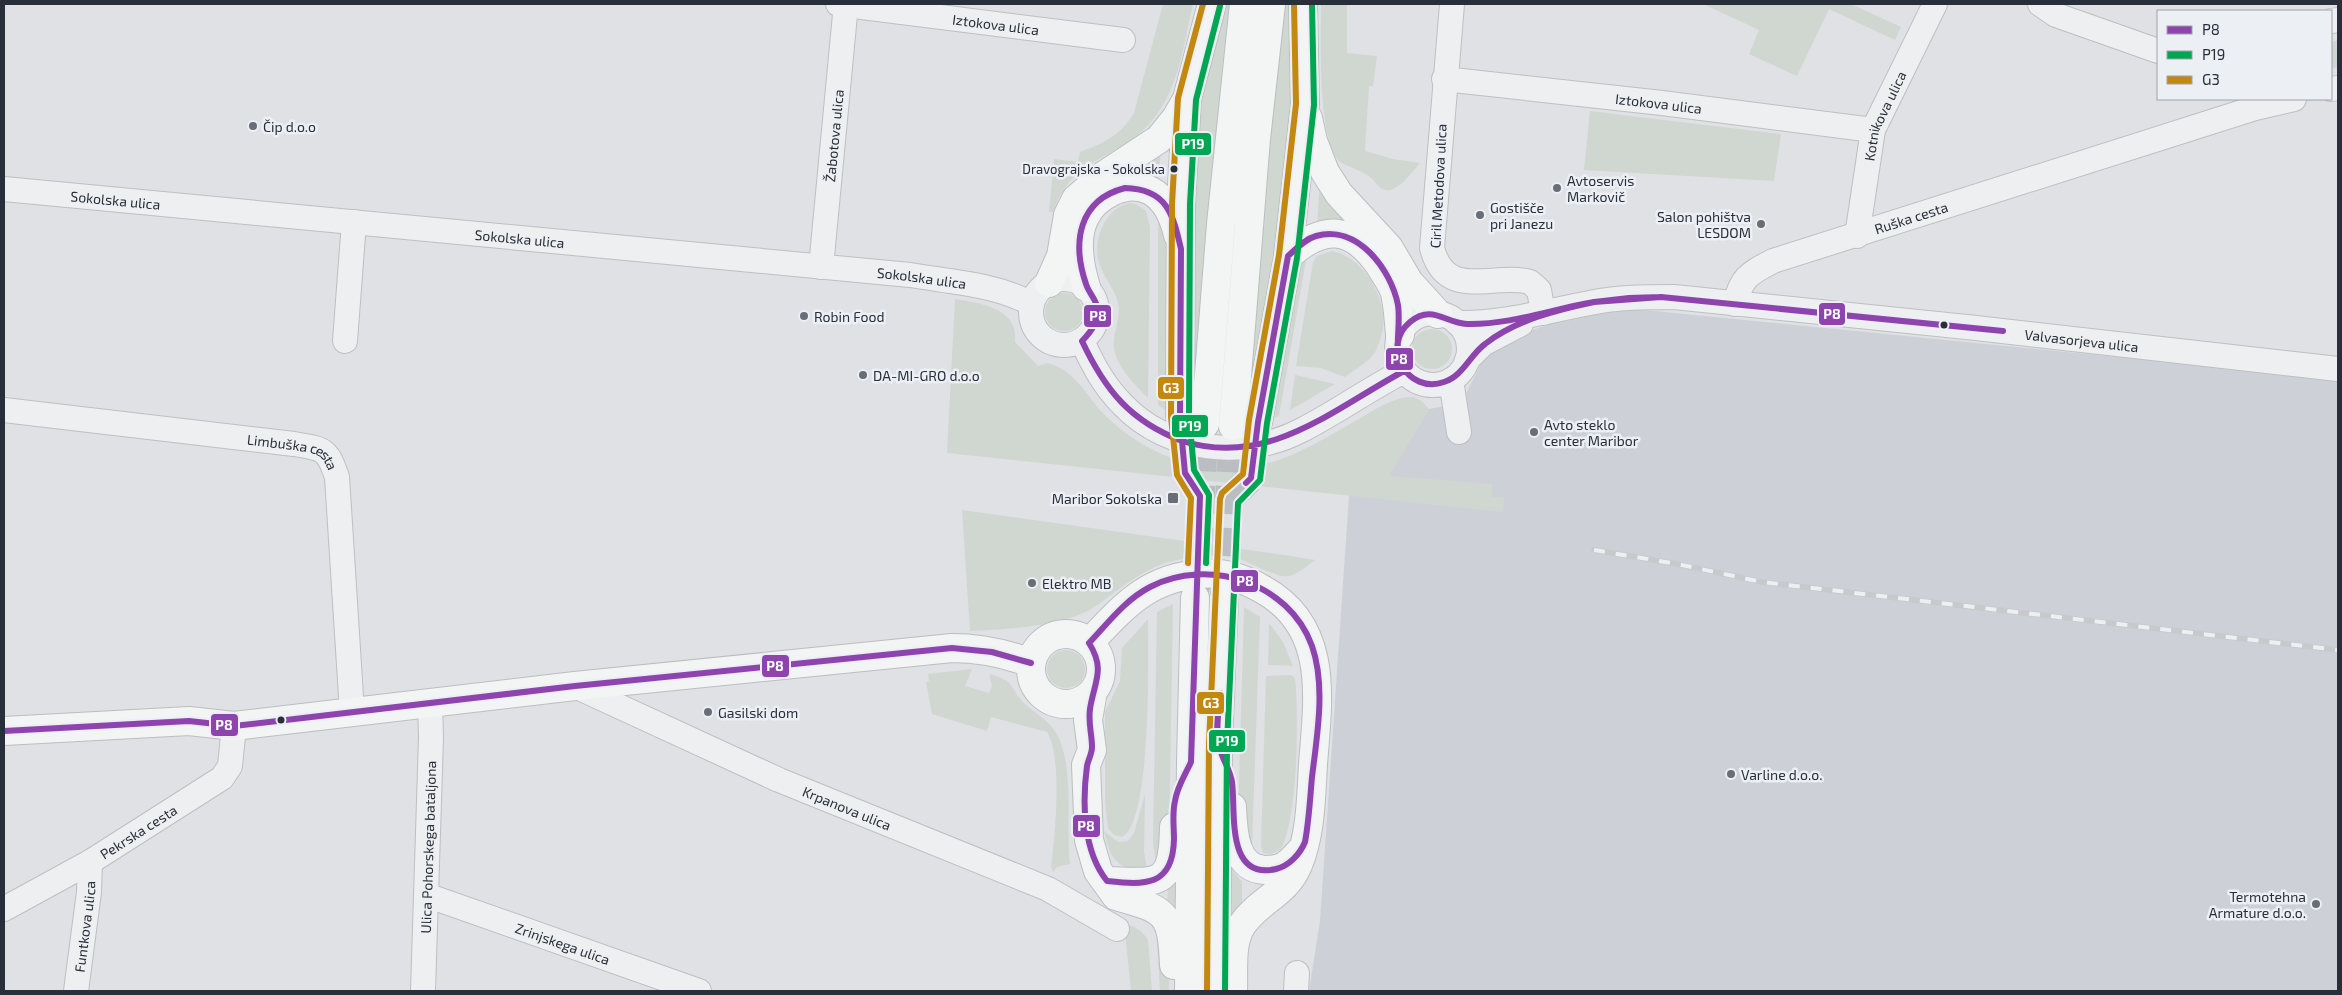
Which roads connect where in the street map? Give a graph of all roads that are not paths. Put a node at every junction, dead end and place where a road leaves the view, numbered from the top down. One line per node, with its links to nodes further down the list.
1 (844, 4): 9 (street, Iztokova ulica); 22 (street, Žabotova ulica)
2 (1212, 4): 12 (main road)
3 (1244, 4): 38 (main road)
4 (1271, 4): 21 (main road)
5 (1303, 4): 14 (main road)
6 (1452, 4): 11 (street, Ciril Metodova ulica)
7 (1935, 4): 16 (street, Kotnikova ulica)
8 (2040, 4): 10 (street)
9 (1123, 40)
10 (2157, 51)
11 (1444, 79): 16 (street, Iztokova ulica); 27 (street, Ciril Metodova ulica)
12 (1187, 99): 20 (main road); 23 (main road)
13 (2286, 100): 15 (street, Ruška cesta)
14 (1304, 104): 21 (main road); 28 (main road)
15 (2252, 104): 19 (street, Ruška cesta)
16 (1873, 130): 19 (street, Kotnikova ulica)
17 (4, 189): 18 (street, Sokolska ulica)
18 (354, 228): 22 (street, Sokolska ulica); 30 (street)
19 (1857, 236): 26 (street, Ruška cesta)
20 (1180, 249): 24 (main road); 37 (main road)
21 (1288, 256): 29 (main road)
22 (821, 267): 25 (street, Sokolska ulica)
23 (1048, 283): 24 (street); 25 (street)
24 (1086, 287): 31 (street)
25 (1032, 304): 31 (street)
26 (1735, 304): 27 (street); 33 (street, Valvasorjeva ulica)
27 (1543, 313): 28 (street); 32 (street)
28 (1447, 319): 29 (street); 32 (street)
29 (1400, 335): 34 (street)
30 (345, 341)
31 (1082, 341): 34 (street)
32 (1467, 360): 35 (street)
33 (2338, 369)
34 (1404, 370): 35 (street)
35 (1451, 380): 39 (street)
36 (4, 410): 48 (street, Limbuška cesta)
37 (1180, 416)
38 (1205, 424)
39 (1459, 432)
40 (1195, 598): 52 (main road)
41 (1224, 599): 51 (main road)
42 (1089, 644): 43 (main road); 45 (main road); 54 (main road)
43 (1031, 663): 44 (main road); 46 (main road)
44 (575, 686): 47 (main road); 59 (street, Krpanova ulica)
45 (1092, 691): 46 (main road); 53 (main road)
46 (1052, 701): 53 (main road)
47 (430, 703): 48 (main road); 57 (street, Ulica Pohorskega bataljona)
48 (352, 712): 49 (main road)
49 (234, 726): 50 (main road); 55 (street, Pekrska cesta)
50 (4, 731)
51 (1218, 744): 54 (main road); 65 (main road)
52 (1191, 762): 56 (main road); 64 (main road)
53 (1086, 765): 56 (main road)
54 (1304, 847): 66 (main road)
55 (90, 862): 58 (street, Pekrska cesta); 60 (street, Funtkova ulica)
56 (1107, 881): 63 (main road)
57 (426, 895): 61 (street, Ulica Pohorskega bataljona); 62 (street, Zrinjskega ulica)
58 (4, 909)
59 (1117, 929)
60 (76, 991)
61 (424, 991)
62 (699, 991)
63 (1174, 991)
64 (1189, 991)
65 (1216, 991)
66 (1233, 991)

